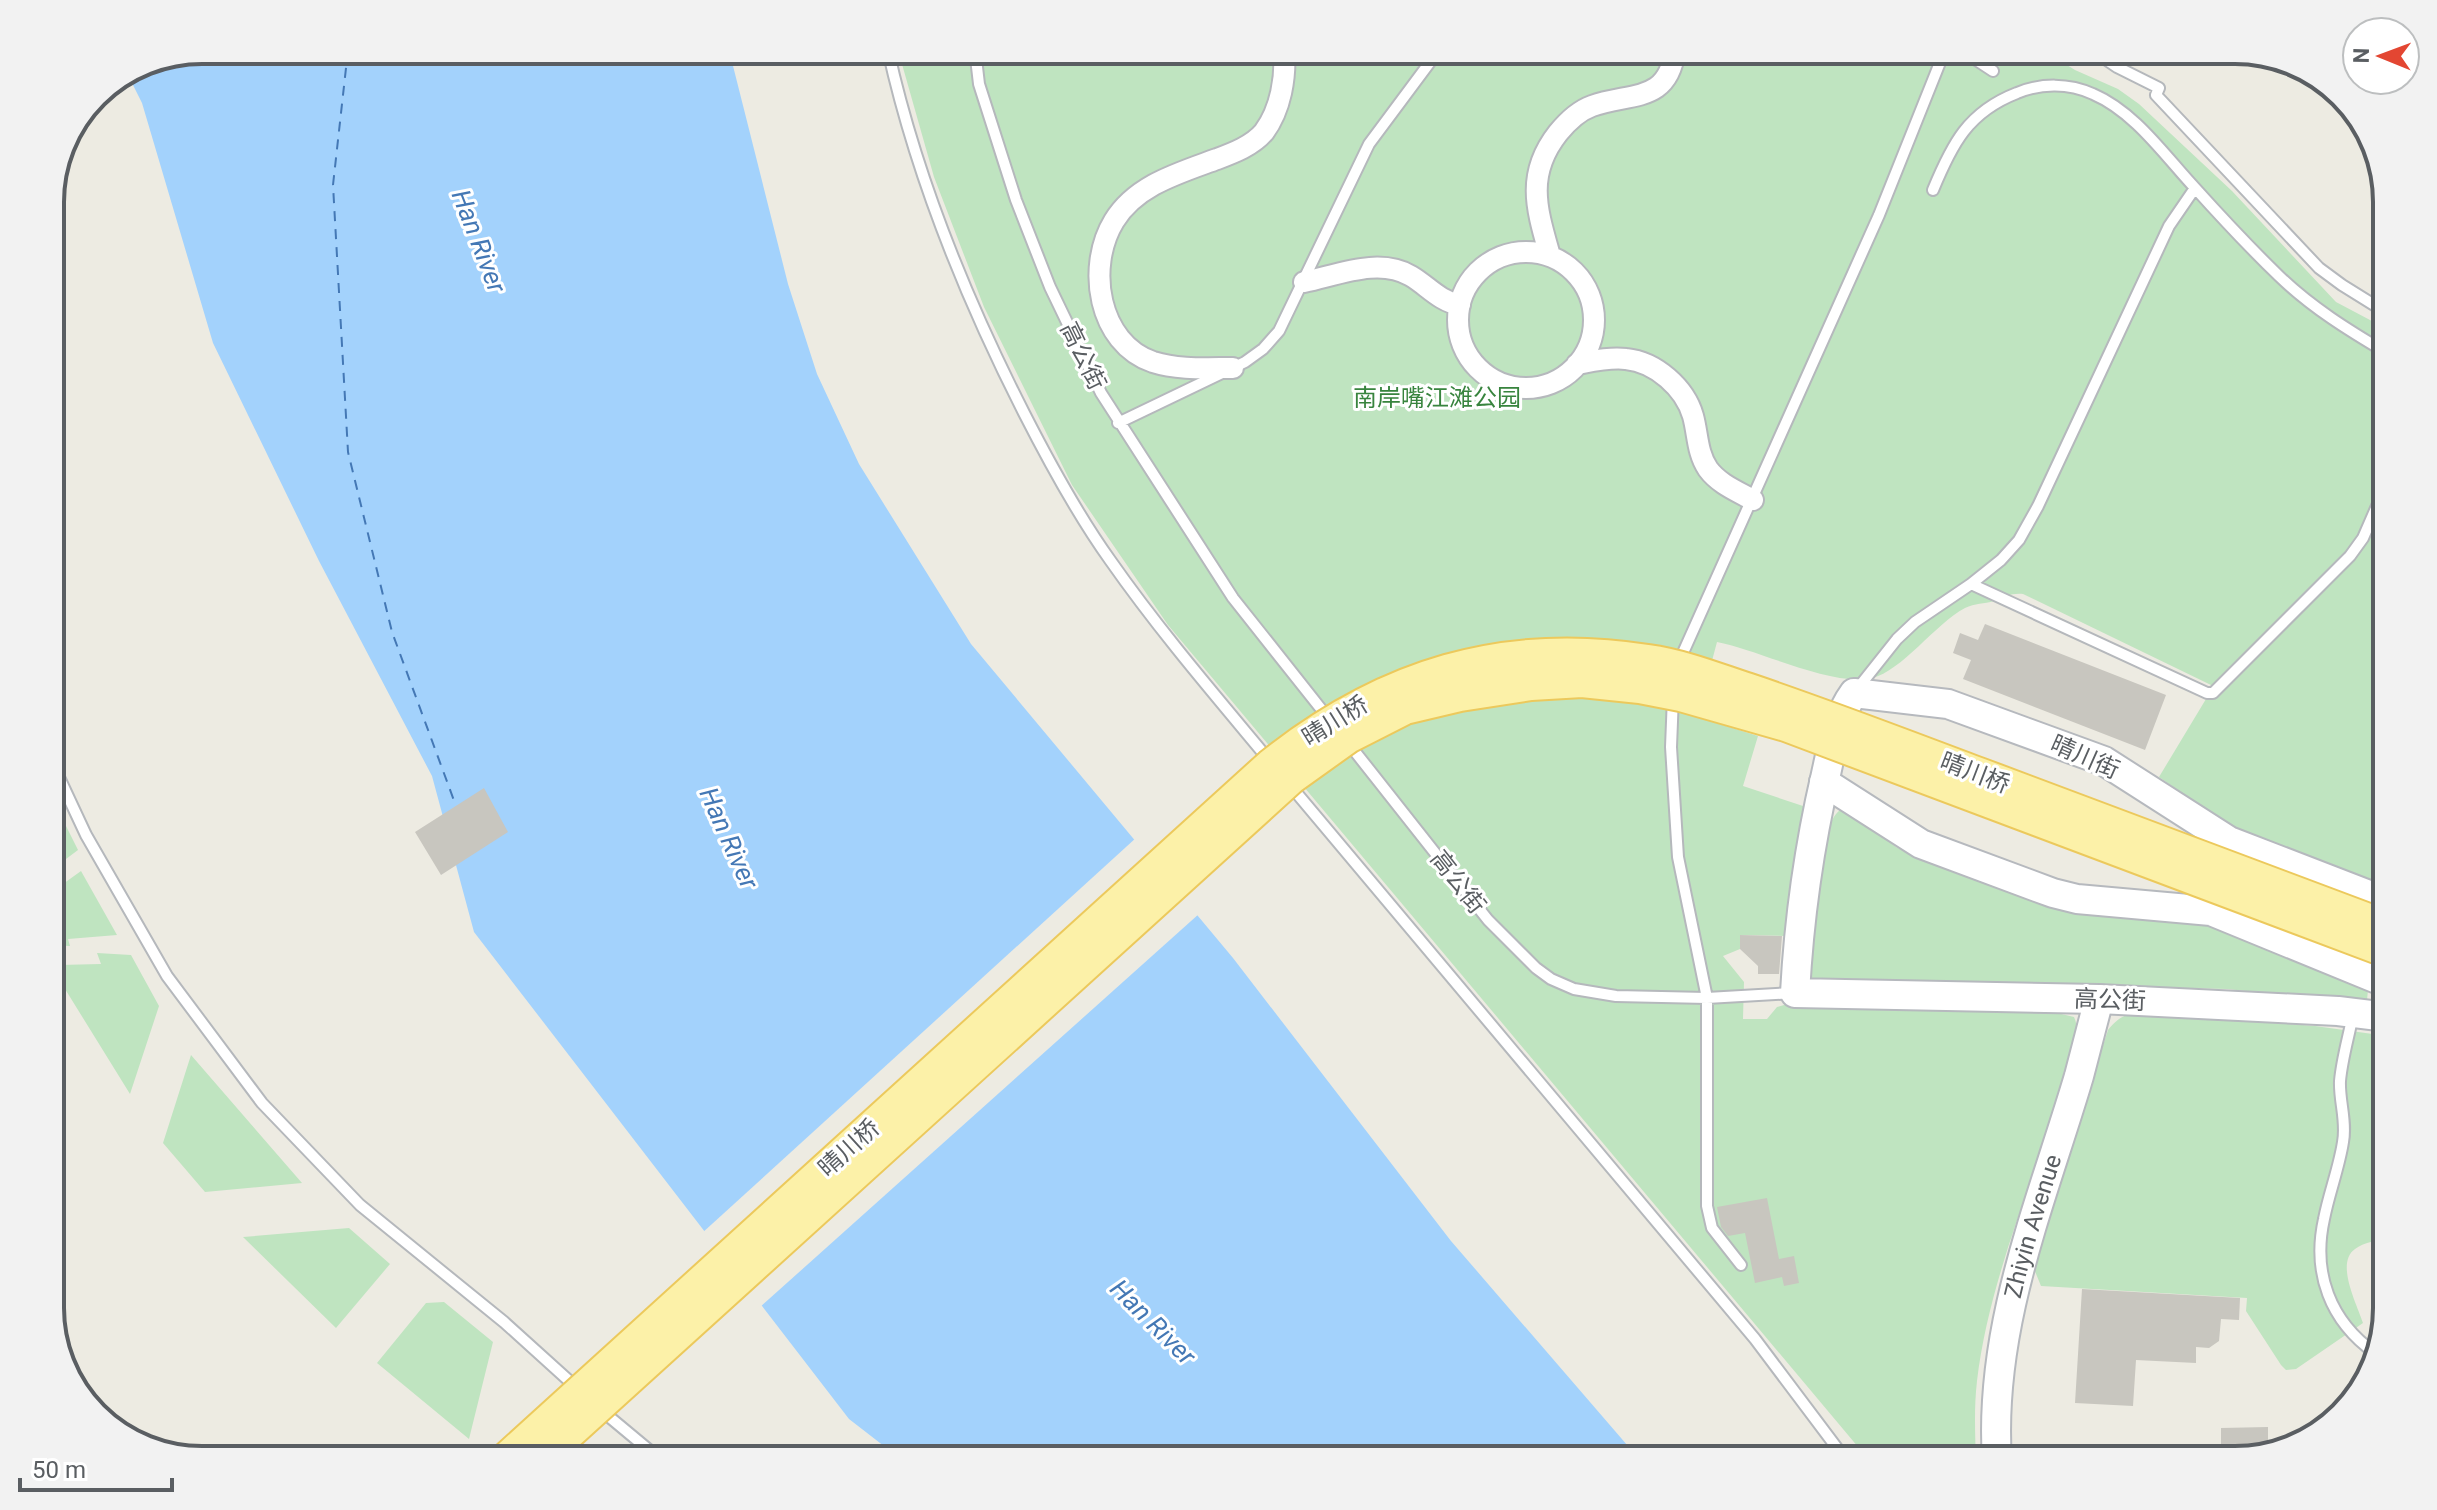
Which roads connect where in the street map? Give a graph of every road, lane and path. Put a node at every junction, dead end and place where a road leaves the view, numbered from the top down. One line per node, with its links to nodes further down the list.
1 (892, 64): 40 (lane)
2 (978, 64): 19 (lane, 高公街)
3 (1284, 64): 18 (street)
4 (1429, 64): 13 (lane)
5 (1671, 64): 12 (street)
6 (1939, 64): 20 (lane)
7 (1982, 64): 9 (lane)
8 (2113, 64): 14 (lane)
9 (1993, 71)
10 (2195, 188): 11 (lane); 16 (lane); 22 (lane)
11 (1933, 190)
12 (1550, 256): 15 (street); 17 (street)
13 (1304, 282): 15 (street); 18 (lane)
14 (2373, 304)
15 (1460, 305): 17 (street)
16 (2373, 345)
17 (1577, 364): 20 (street)
18 (1233, 368): 19 (lane)
19 (1118, 423): 31 (lane, 高公街)
20 (1753, 500): 31 (lane)
21 (2373, 515): 22 (lane)
22 (1971, 584): 23 (lane)
23 (1854, 693): 24 (street); 26 (street, 晴川街)
24 (1824, 782): 29 (street); 30 (street)
25 (64, 788): 39 (lane)
26 (2373, 897)
27 (2373, 922): 37 (main road, 晴川桥, bridge)
28 (2373, 946): 38 (main road, 晴川桥, bridge)
29 (2373, 977)
30 (1795, 993): 31 (lane, 高公街); 32 (street, 高公街)
31 (1707, 998): 35 (lane)
32 (2099, 999): 33 (street, 高公街); 41 (street, Zhiyin Avenue)
33 (2353, 1013): 34 (street, 高公街); 36 (lane)
34 (2373, 1015)
35 (1741, 1265)
36 (2367, 1347)
37 (520, 1446)
38 (554, 1446)
39 (645, 1446)
40 (1835, 1446)
41 (1997, 1446)

